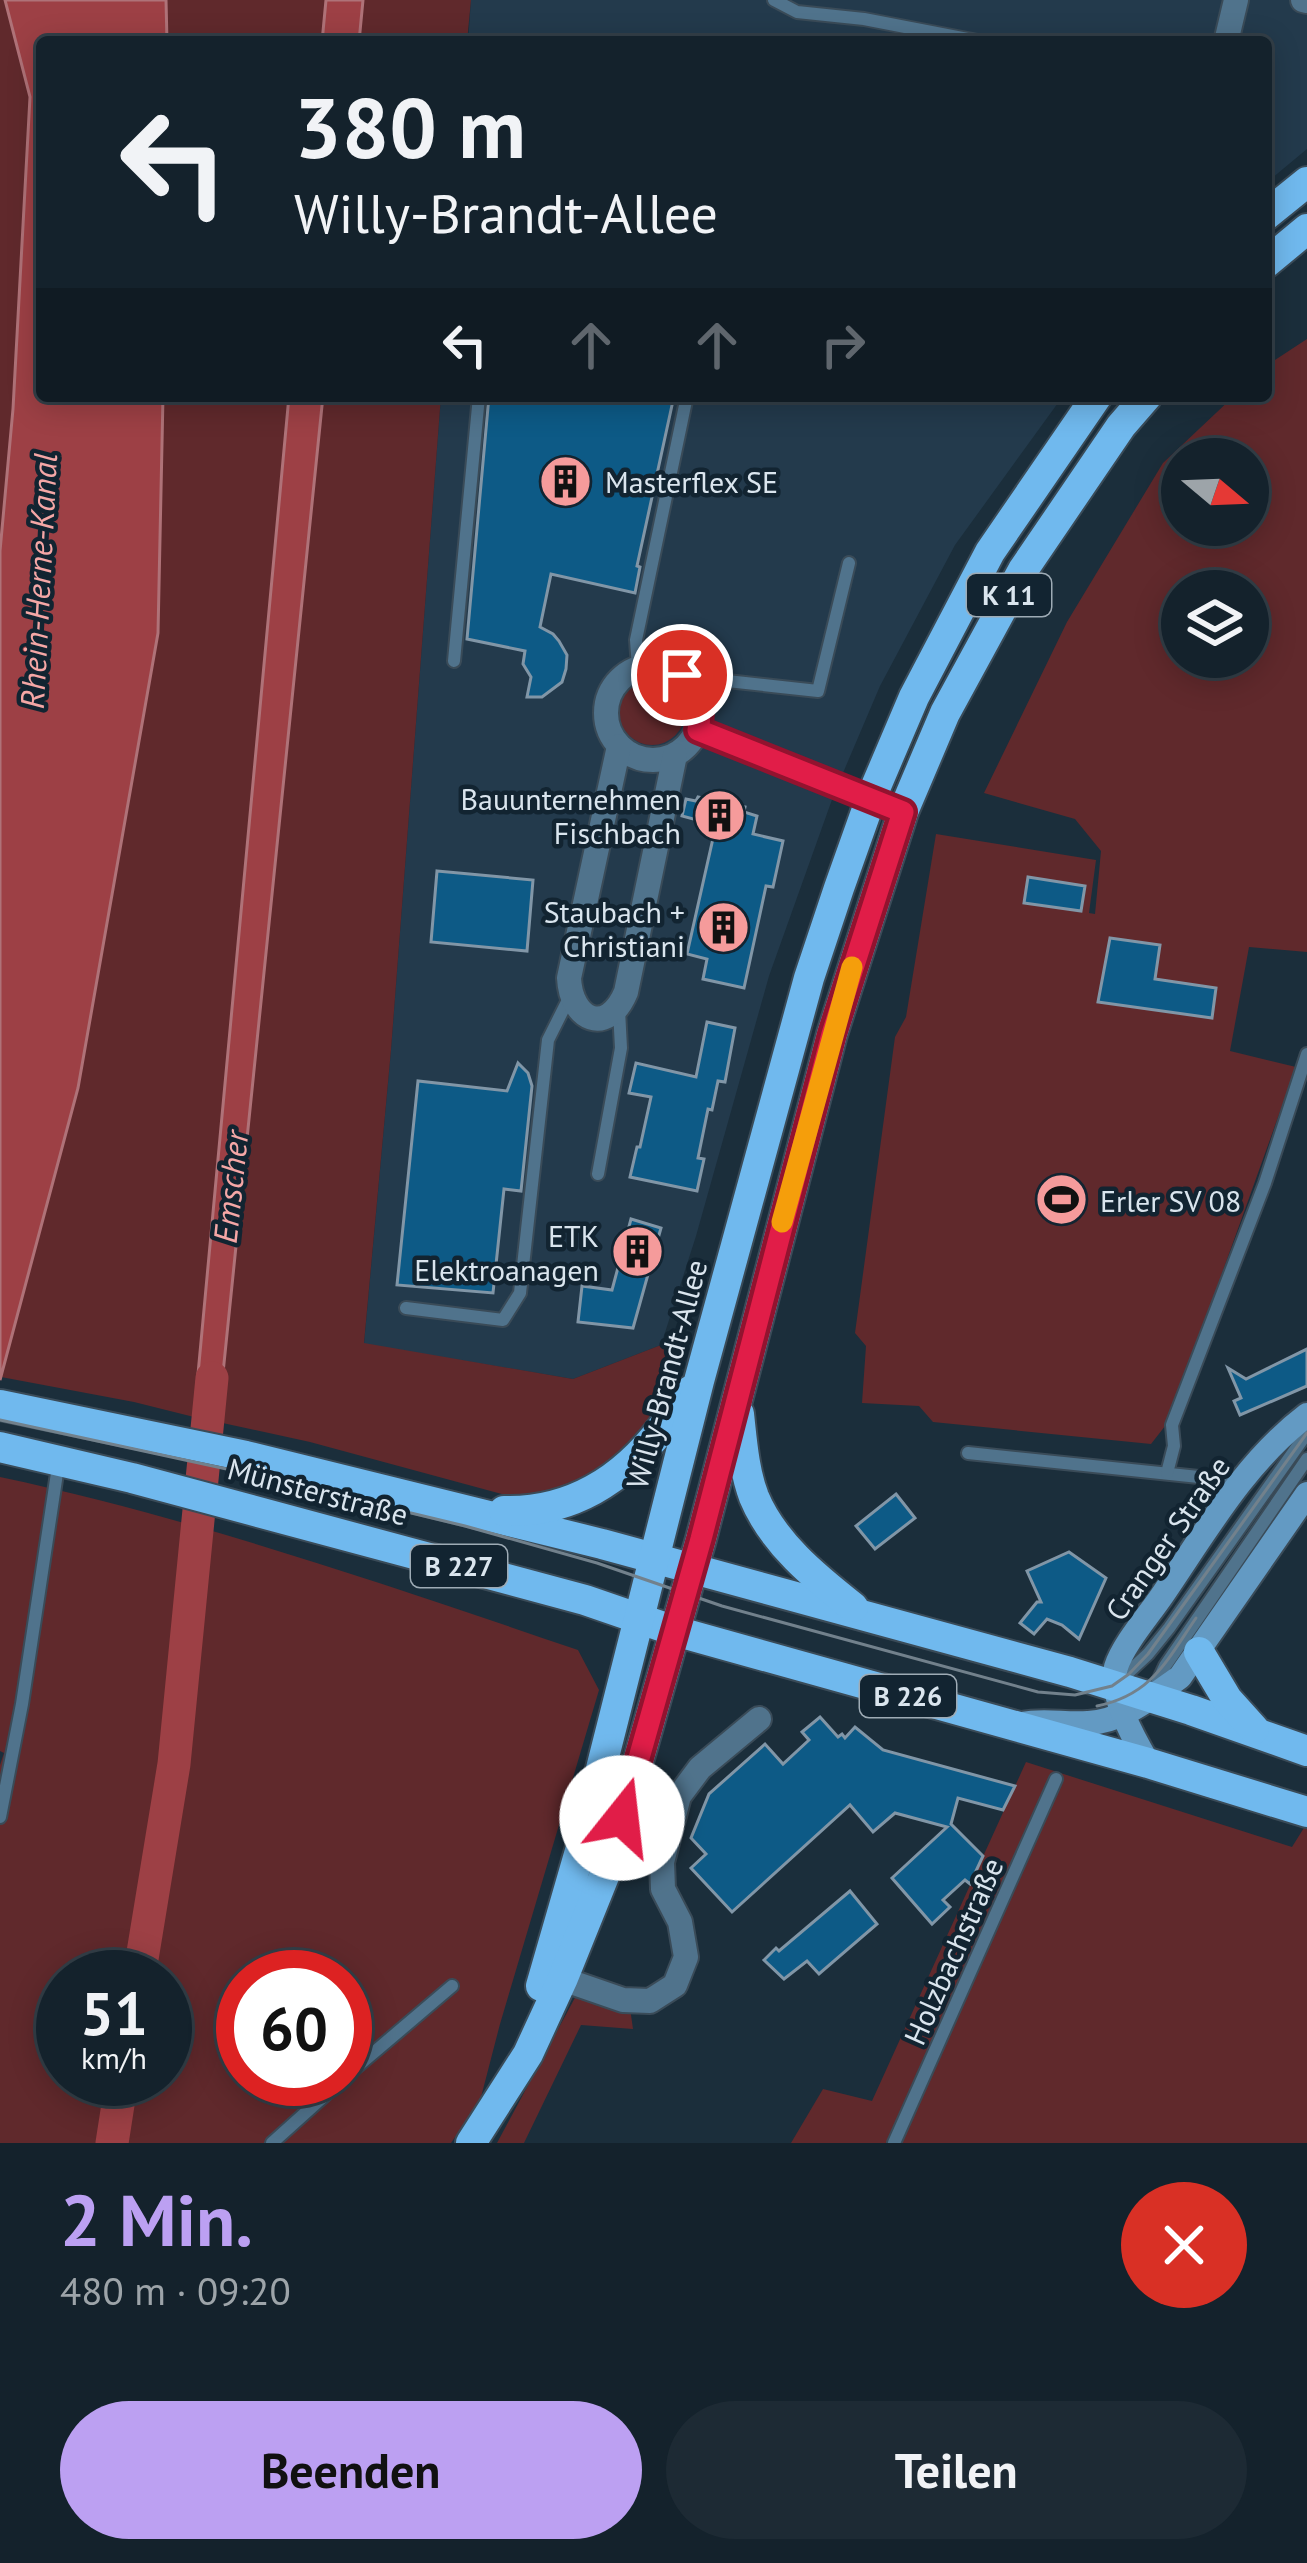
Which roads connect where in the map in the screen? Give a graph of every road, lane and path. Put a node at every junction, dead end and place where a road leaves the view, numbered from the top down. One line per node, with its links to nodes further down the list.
1 (774, 0): 3 (lane)
2 (1236, 0): 4 (street)
3 (951, 36)
4 (1227, 36)
5 (1307, 182): 6 (main road)
6 (1272, 210)
7 (1307, 229): 8 (main road)
8 (1272, 258)
9 (478, 402): 14 (lane)
10 (686, 402): 15 (lane)
11 (1092, 402): 20 (main road, Willy-Brandt-Allee / K 11)
12 (1142, 402): 21 (main road, Willy-Brandt-Allee / K 11)
13 (849, 563): 16 (lane)
14 (454, 661)
15 (638, 668): 16 (street); 18 (street)
16 (693, 687): 17 (street)
17 (698, 730): 19 (street); 20 (street)
18 (619, 746): 19 (street); 22 (street)
19 (676, 755): 23 (street)
20 (871, 798): 21 (street); 27 (main road, Willy-Brandt-Allee / K 11)
21 (903, 812): 28 (main road, Willy-Brandt-Allee / K 11)
22 (570, 997): 23 (street); 26 (lane)
23 (619, 1010): 25 (lane)
24 (1307, 1054): 37 (lane)
25 (598, 1174)
26 (406, 1309)
27 (699, 1382): 40 (main road); 41 (main road, Willy-Brandt-Allee / K 11)
28 (738, 1398): 42 (main road, Willy-Brandt-Allee / K 11); 43 (main road)
29 (0, 1405): 40 (main road, Münsterstraße / B 227)
30 (1307, 1415): 32 (main road, Cranger Straße)
31 (1307, 1433): 32 (lane); 47 (lane)
32 (1276, 1442): 38 (main road, Cranger Straße)
33 (14, 1450): 35 (main road, Münsterstraße / B 227)
34 (968, 1453): 37 (lane)
35 (59, 1459): 44 (main road, Münsterstraße / B 227); 57 (lane)
36 (1307, 1459): 46 (lane)
37 (1167, 1473): 38 (lane)
38 (1235, 1488): 47 (main road, Cranger Straße)
39 (1307, 1494): 46 (main road)
40 (468, 1509): 41 (main road, Münsterstraße / B 227)
41 (654, 1558): 42 (main road, Münsterstraße / B 226); 44 (main road, Willy-Brandt-Allee)
42 (691, 1569): 43 (main road, Münsterstraße / B 226); 45 (main road, Willy-Brandt-Allee)
43 (867, 1618): 48 (main road, Münsterstraße / B 226)
44 (639, 1619): 45 (main road, Münsterstraße / B 226); 58 (main road, Willy-Brandt-Allee)
45 (675, 1631): 51 (main road, Münsterstraße / B 226); 58 (main road, Willy-Brandt-Allee)
46 (1194, 1641): 49 (main road); 52 (main road)
47 (1140, 1647): 48 (main road); 49 (main road, Cranger Straße)
48 (1070, 1672): 49 (main road, Münsterstraße / B 226)
49 (1126, 1699): 51 (main road, B 226); 52 (main road, Münsterstraße); 54 (main road)
50 (760, 1719): 58 (street)
51 (1014, 1725): 54 (main road, Münsterstraße)
52 (1258, 1733): 53 (main road, Münsterstraße)
53 (1307, 1751)
54 (1148, 1762): 56 (main road, Münsterstraße)
55 (1056, 1779): 64 (lane, Holzbachstraße)
56 (1307, 1812)
57 (0, 1817)
58 (554, 1976): 63 (main road, Willy-Brandt-Allee)
59 (452, 1986): 60 (lane)
60 (372, 2054)
61 (313, 2106): 62 (lane)
62 (272, 2143)
63 (470, 2143)
64 (894, 2143)

